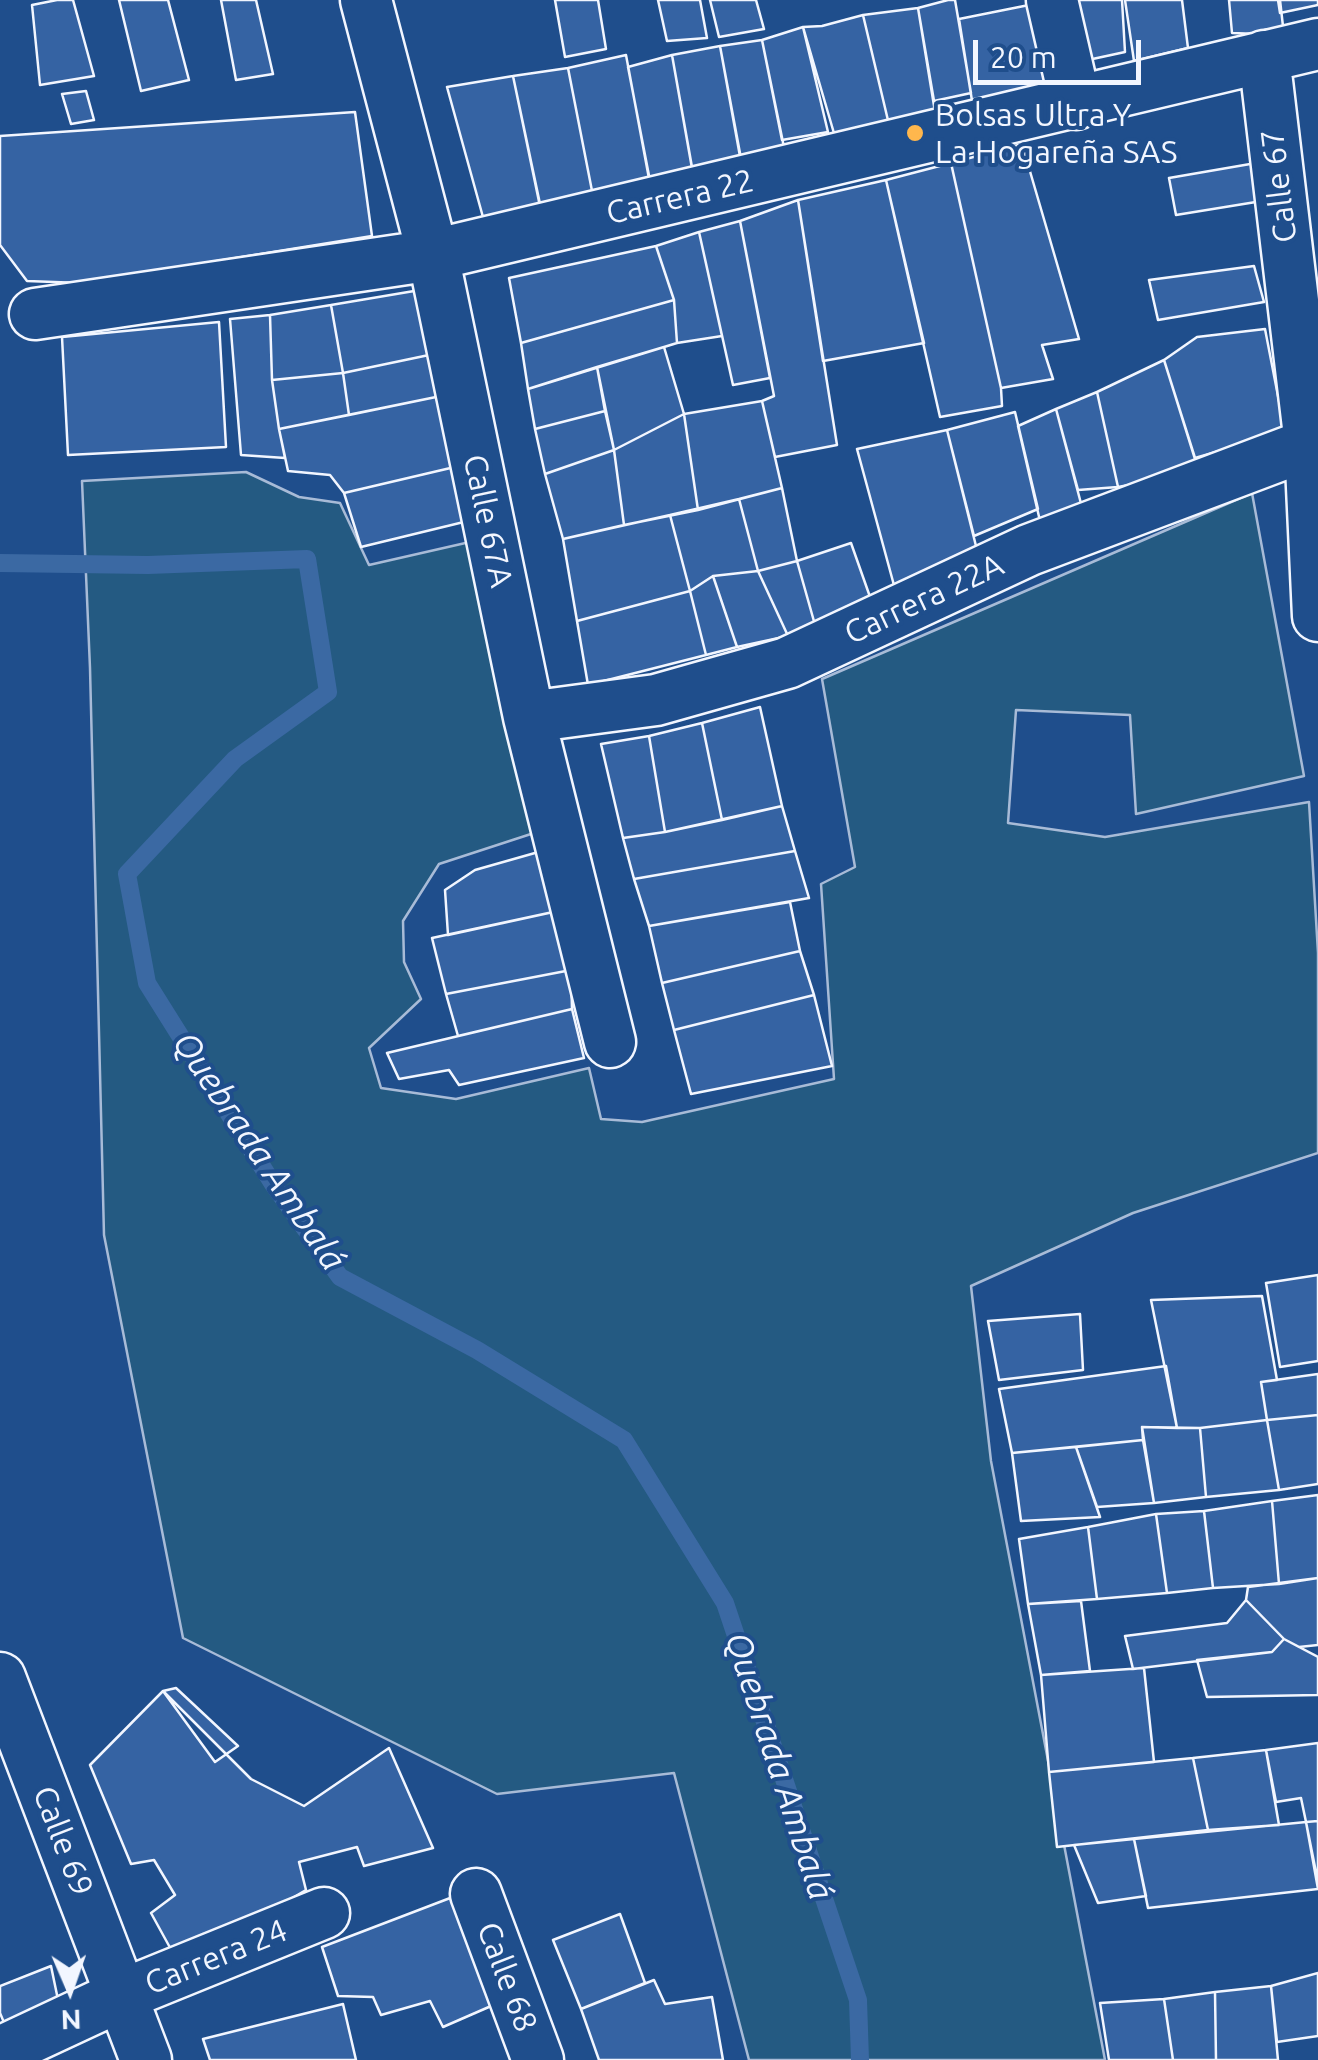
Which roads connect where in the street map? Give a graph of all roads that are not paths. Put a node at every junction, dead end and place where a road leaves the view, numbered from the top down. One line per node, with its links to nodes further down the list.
1 (366, 0): 6 (street, Calle 67A)
2 (1052, 0): 5 (street)
3 (1318, 44): 4 (street, Carrera 22)
4 (1264, 56): 5 (street, Carrera 22); 8 (street, Calle 67)
5 (1076, 104): 6 (street, Carrera 22)
6 (433, 255): 7 (street, Carrera 22); 10 (street, Calle 67A)
7 (35, 314)
8 (1310, 444): 9 (street, Calle 67); 10 (street, Carrera 22A)
9 (1318, 616)
10 (530, 717): 11 (street, Calle 67A)
11 (610, 1042)
12 (0, 1678): 15 (street, Calle 69)
13 (476, 1894): 18 (street, Calle 68)
14 (324, 1913): 15 (street, Carrera 24)
15 (122, 1995): 16 (street, Carrera 24); 17 (street, Calle 69)
16 (0, 2052)
17 (146, 2060)
18 (538, 2060)

